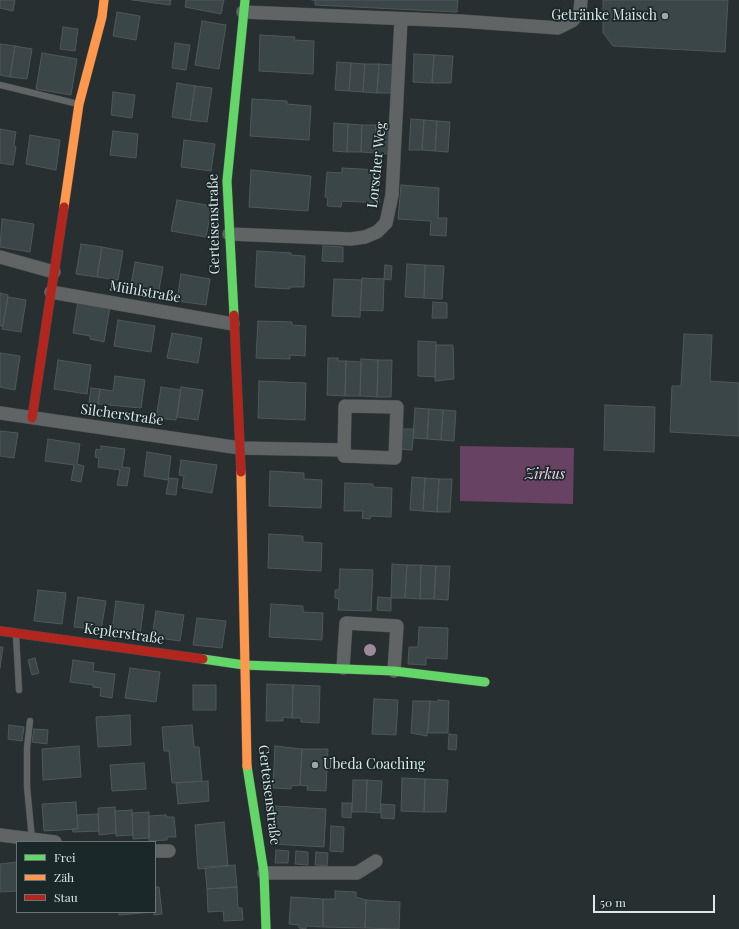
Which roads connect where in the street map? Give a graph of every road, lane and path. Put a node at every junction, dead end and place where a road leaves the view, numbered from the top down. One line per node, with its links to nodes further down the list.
1 (104, 0): 6 (street)
2 (581, 0): 4 (street)
3 (244, 6): 4 (street); 7 (street, Gerteisenstraße)
4 (401, 19): 7 (street, Lorscher Weg)
5 (0, 85): 6 (lane)
6 (79, 104): 9 (street)
7 (229, 234): 11 (street, Gerteisenstraße)
8 (0, 258): 9 (street)
9 (54, 272): 10 (street)
10 (51, 292): 11 (street, Mühlstraße); 13 (street)
11 (233, 324): 14 (street, Gerteisenstraße)
12 (0, 414): 13 (street, Silcherstraße)
13 (32, 418): 14 (street, Silcherstraße)
14 (240, 448): 15 (street); 18 (street, Gerteisenstraße)
15 (344, 450): 15 (street)
16 (0, 631): 17 (street, Keplerstraße)
17 (16, 633): 18 (street, Keplerstraße); 22 (lane)
18 (244, 664): 19 (street); 30 (street, Gerteisenstraße)
19 (343, 668): 20 (street); 20 (street)
20 (394, 671): 21 (street)
21 (485, 682)
22 (19, 690)
23 (30, 721): 25 (lane)
24 (0, 835): 25 (street)
25 (32, 839): 26 (street)
26 (47, 841)
27 (156, 851): 28 (street)
28 (169, 851)
29 (376, 861): 30 (street)
30 (264, 873): 31 (street, Gerteisenstraße)
31 (266, 929)

